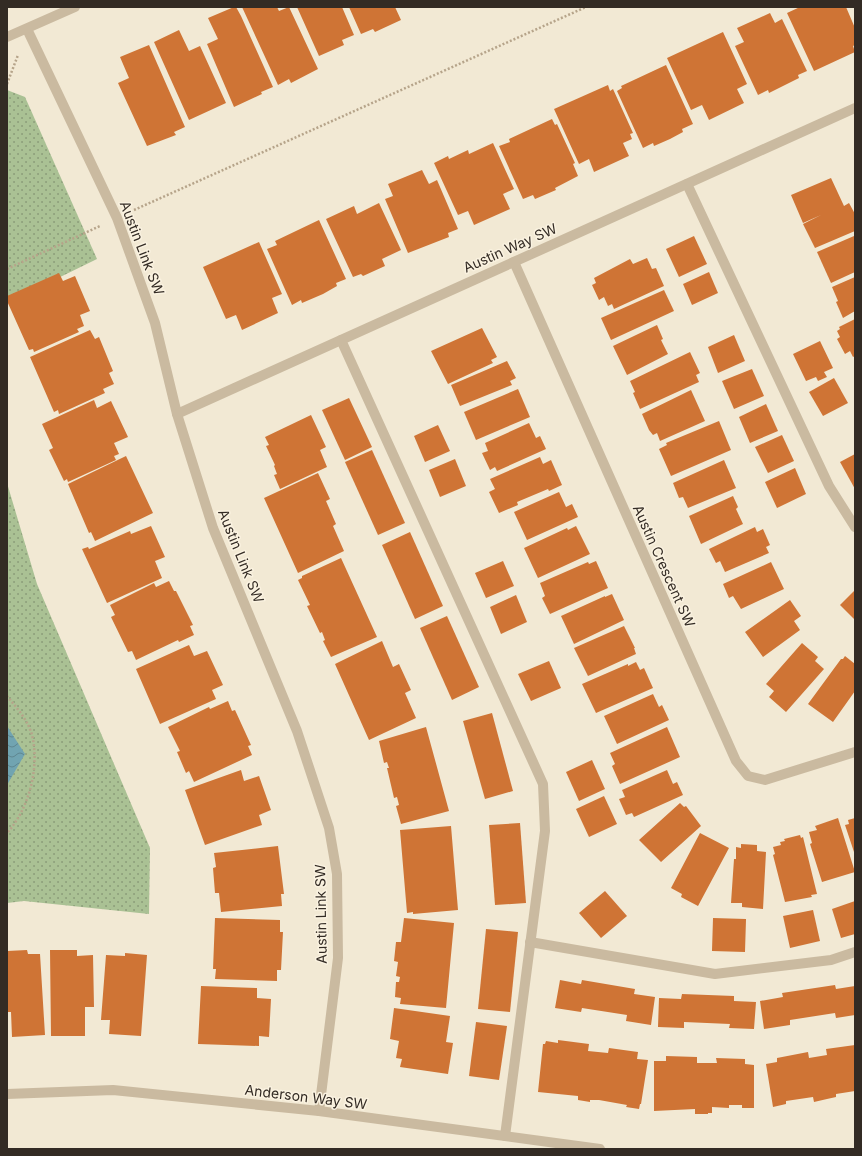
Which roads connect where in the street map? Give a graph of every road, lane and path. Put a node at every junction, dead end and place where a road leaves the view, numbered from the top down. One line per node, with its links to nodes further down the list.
1 (75, 7): 3 (street)
2 (586, 7): 7 (path)
3 (27, 29): 4 (street); 7 (street, Austin Link SW)
4 (7, 38)
5 (855, 108): 6 (street, Austin Way SW)
6 (687, 184): 8 (street, Austin Way SW); 12 (street)
7 (117, 218): 9 (path); 11 (street, Austin Link SW)
8 (514, 262): 10 (street, Austin Way SW); 14 (street, Austin Crescent SW)
9 (7, 269)
10 (341, 340): 11 (street, Austin Way SW); 16 (street)
11 (177, 414): 19 (street, Austin Link SW)
12 (855, 527)
13 (7, 696): 15 (path)
14 (855, 752)
15 (7, 834)
16 (530, 942): 17 (street); 20 (street)
17 (855, 952)
18 (7, 1094): 19 (street, Anderson Way SW)
19 (319, 1112): 20 (street, Anderson Way SW)
20 (505, 1136): 21 (street, Anderson Way SW)
21 (600, 1149)

